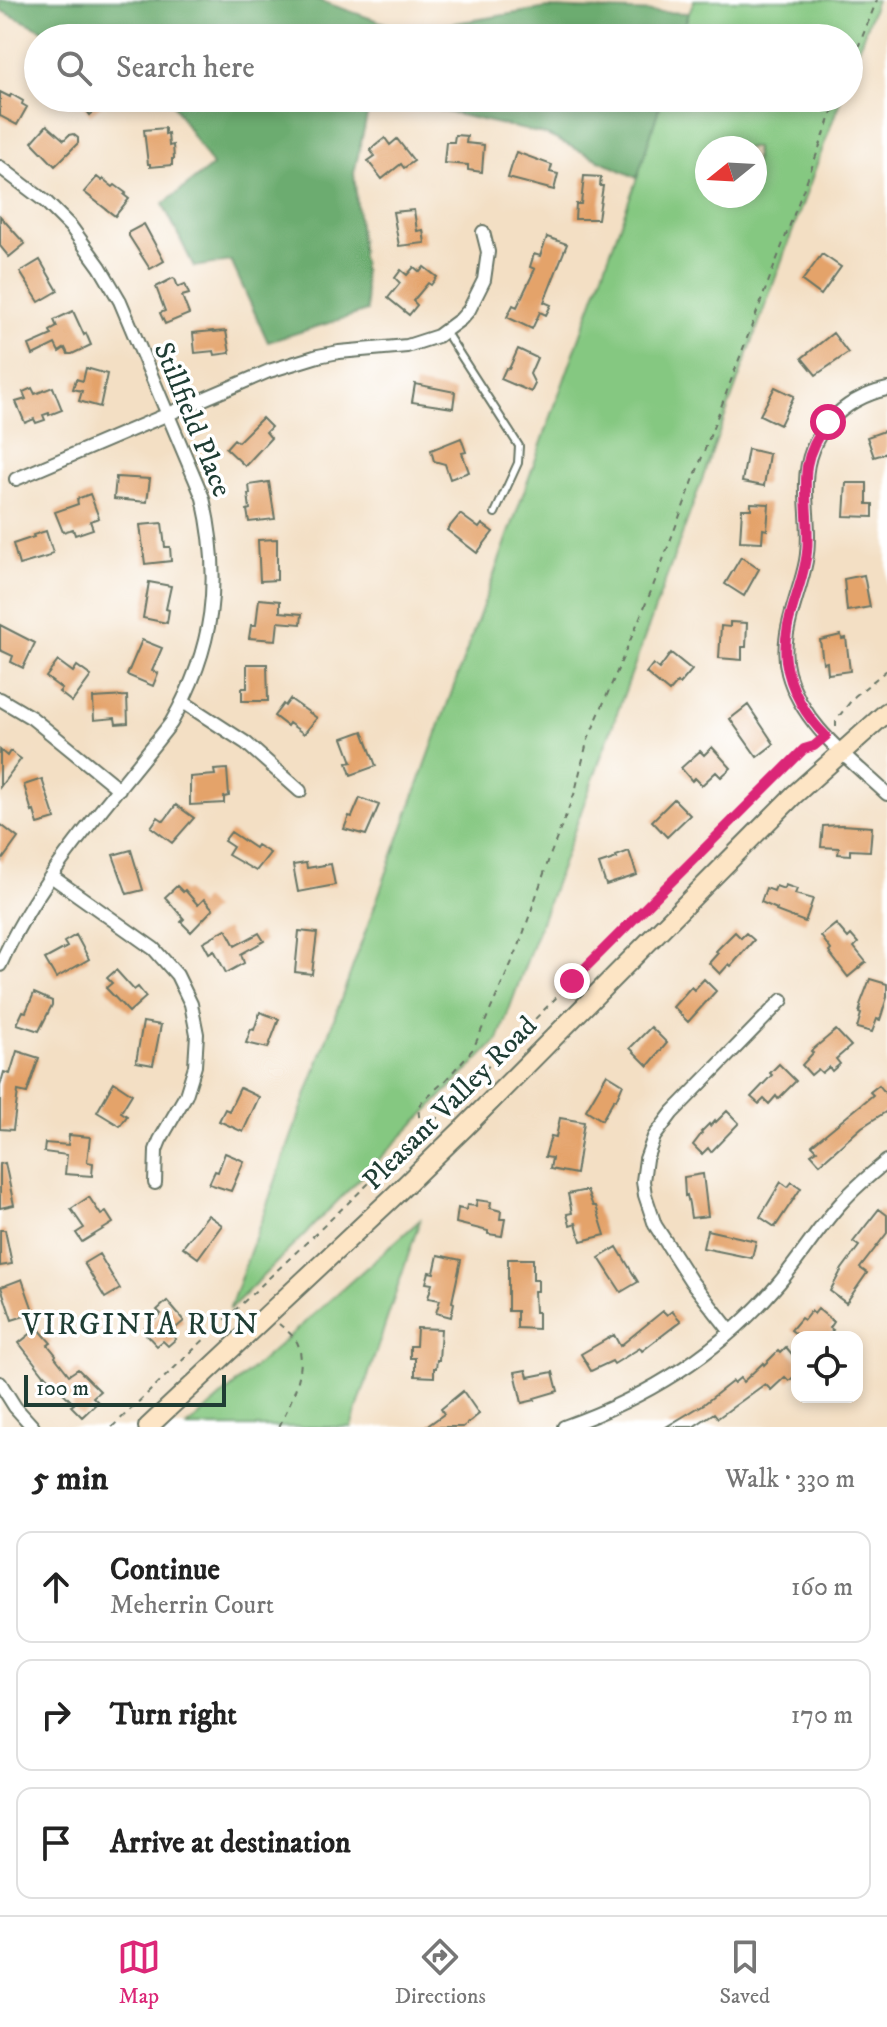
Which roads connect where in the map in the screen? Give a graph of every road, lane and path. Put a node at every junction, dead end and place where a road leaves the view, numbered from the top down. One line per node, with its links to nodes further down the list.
1 (877, 0): 2 (path)
2 (863, 35)
3 (832, 112): 23 (path)
4 (0, 167): 8 (street, Stillfield Place)
5 (483, 232): 6 (street)
6 (445, 331): 8 (street); 10 (lane)
7 (887, 389): 15 (street)
8 (168, 413): 9 (street); 13 (street, Stillfield Place)
9 (16, 479)
10 (495, 513)
11 (887, 670): 15 (path)
12 (0, 699): 17 (street)
13 (183, 702): 17 (street, Stillfield Place); 18 (street)
14 (887, 712): 16 (main road, Pleasant Valley Road)
15 (826, 736): 16 (street); 23 (path)
16 (842, 751): 19 (street); 24 (main road, Pleasant Valley Road)
17 (119, 789): 20 (street, Stillfield Place)
18 (300, 791)
19 (887, 794)
20 (51, 876): 21 (street, Stillfield Place); 26 (street)
21 (0, 965)
22 (782, 1000): 28 (street)
23 (426, 1129): 24 (path); 31 (path)
24 (443, 1149): 27 (main road, Pleasant Valley Road)
25 (887, 1161): 28 (street)
26 (155, 1183)
27 (269, 1314): 32 (main road, Pleasant Valley Road); 33 (path)
28 (731, 1332): 34 (street)
29 (0, 1383): 30 (street)
30 (33, 1427)
31 (112, 1427)
32 (148, 1427)
33 (279, 1427)
34 (564, 1427)

